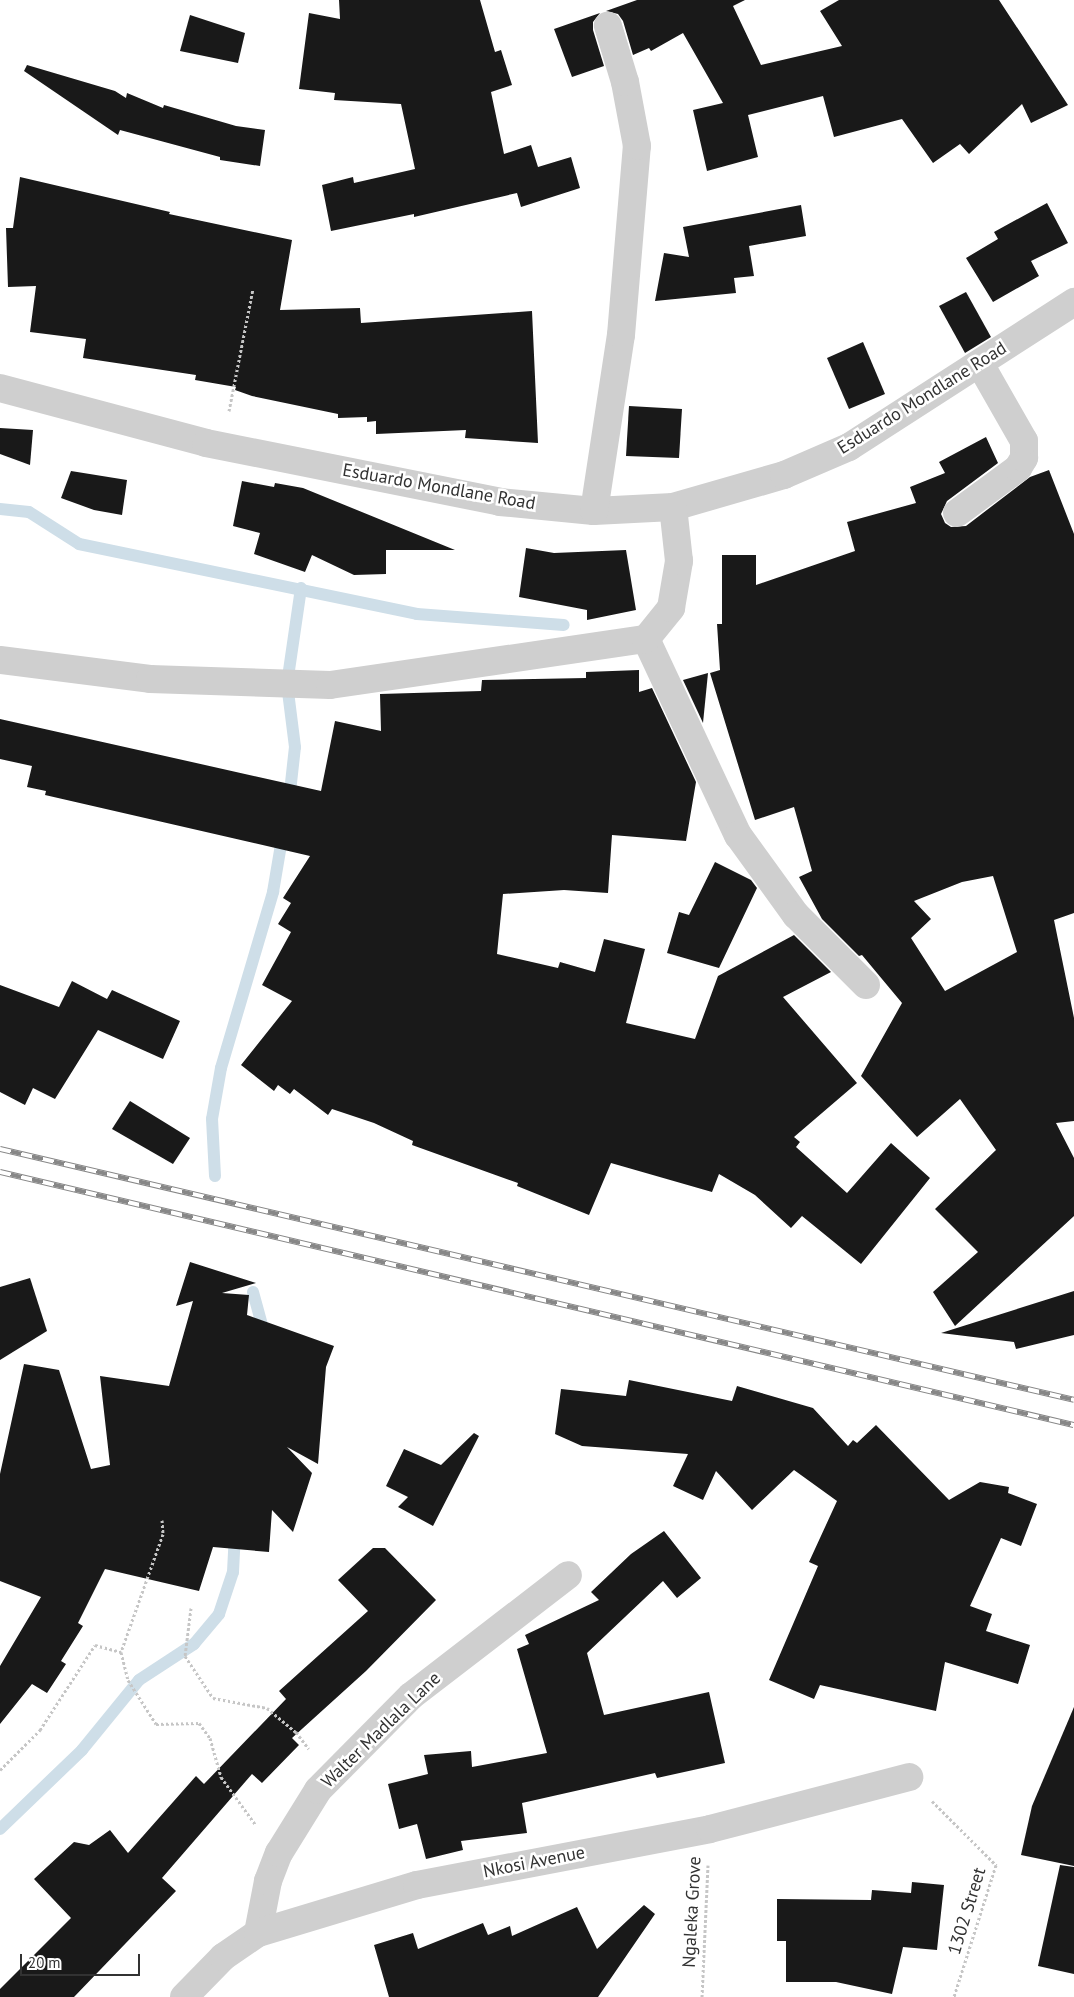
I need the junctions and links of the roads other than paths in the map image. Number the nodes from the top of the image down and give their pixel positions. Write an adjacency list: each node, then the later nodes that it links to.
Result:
1 (608, 26): 6 (street)
2 (1074, 302): 3 (street, Esduardo Mondlane Road)
3 (980, 364): 5 (street, Esduardo Mondlane Road); 7 (street)
4 (0, 388): 6 (street, Esduardo Mondlane Road)
5 (673, 507): 6 (street, Esduardo Mondlane Road); 8 (street)
6 (594, 511)
7 (957, 513)
8 (646, 639): 9 (street); 10 (street)
9 (0, 660)
10 (866, 985)
11 (568, 1575): 13 (street, Walter Madlala Lane)
12 (909, 1777): 13 (street, Nkosi Avenue)
13 (258, 1933): 14 (street, Nkosi Avenue)
14 (184, 1997)

